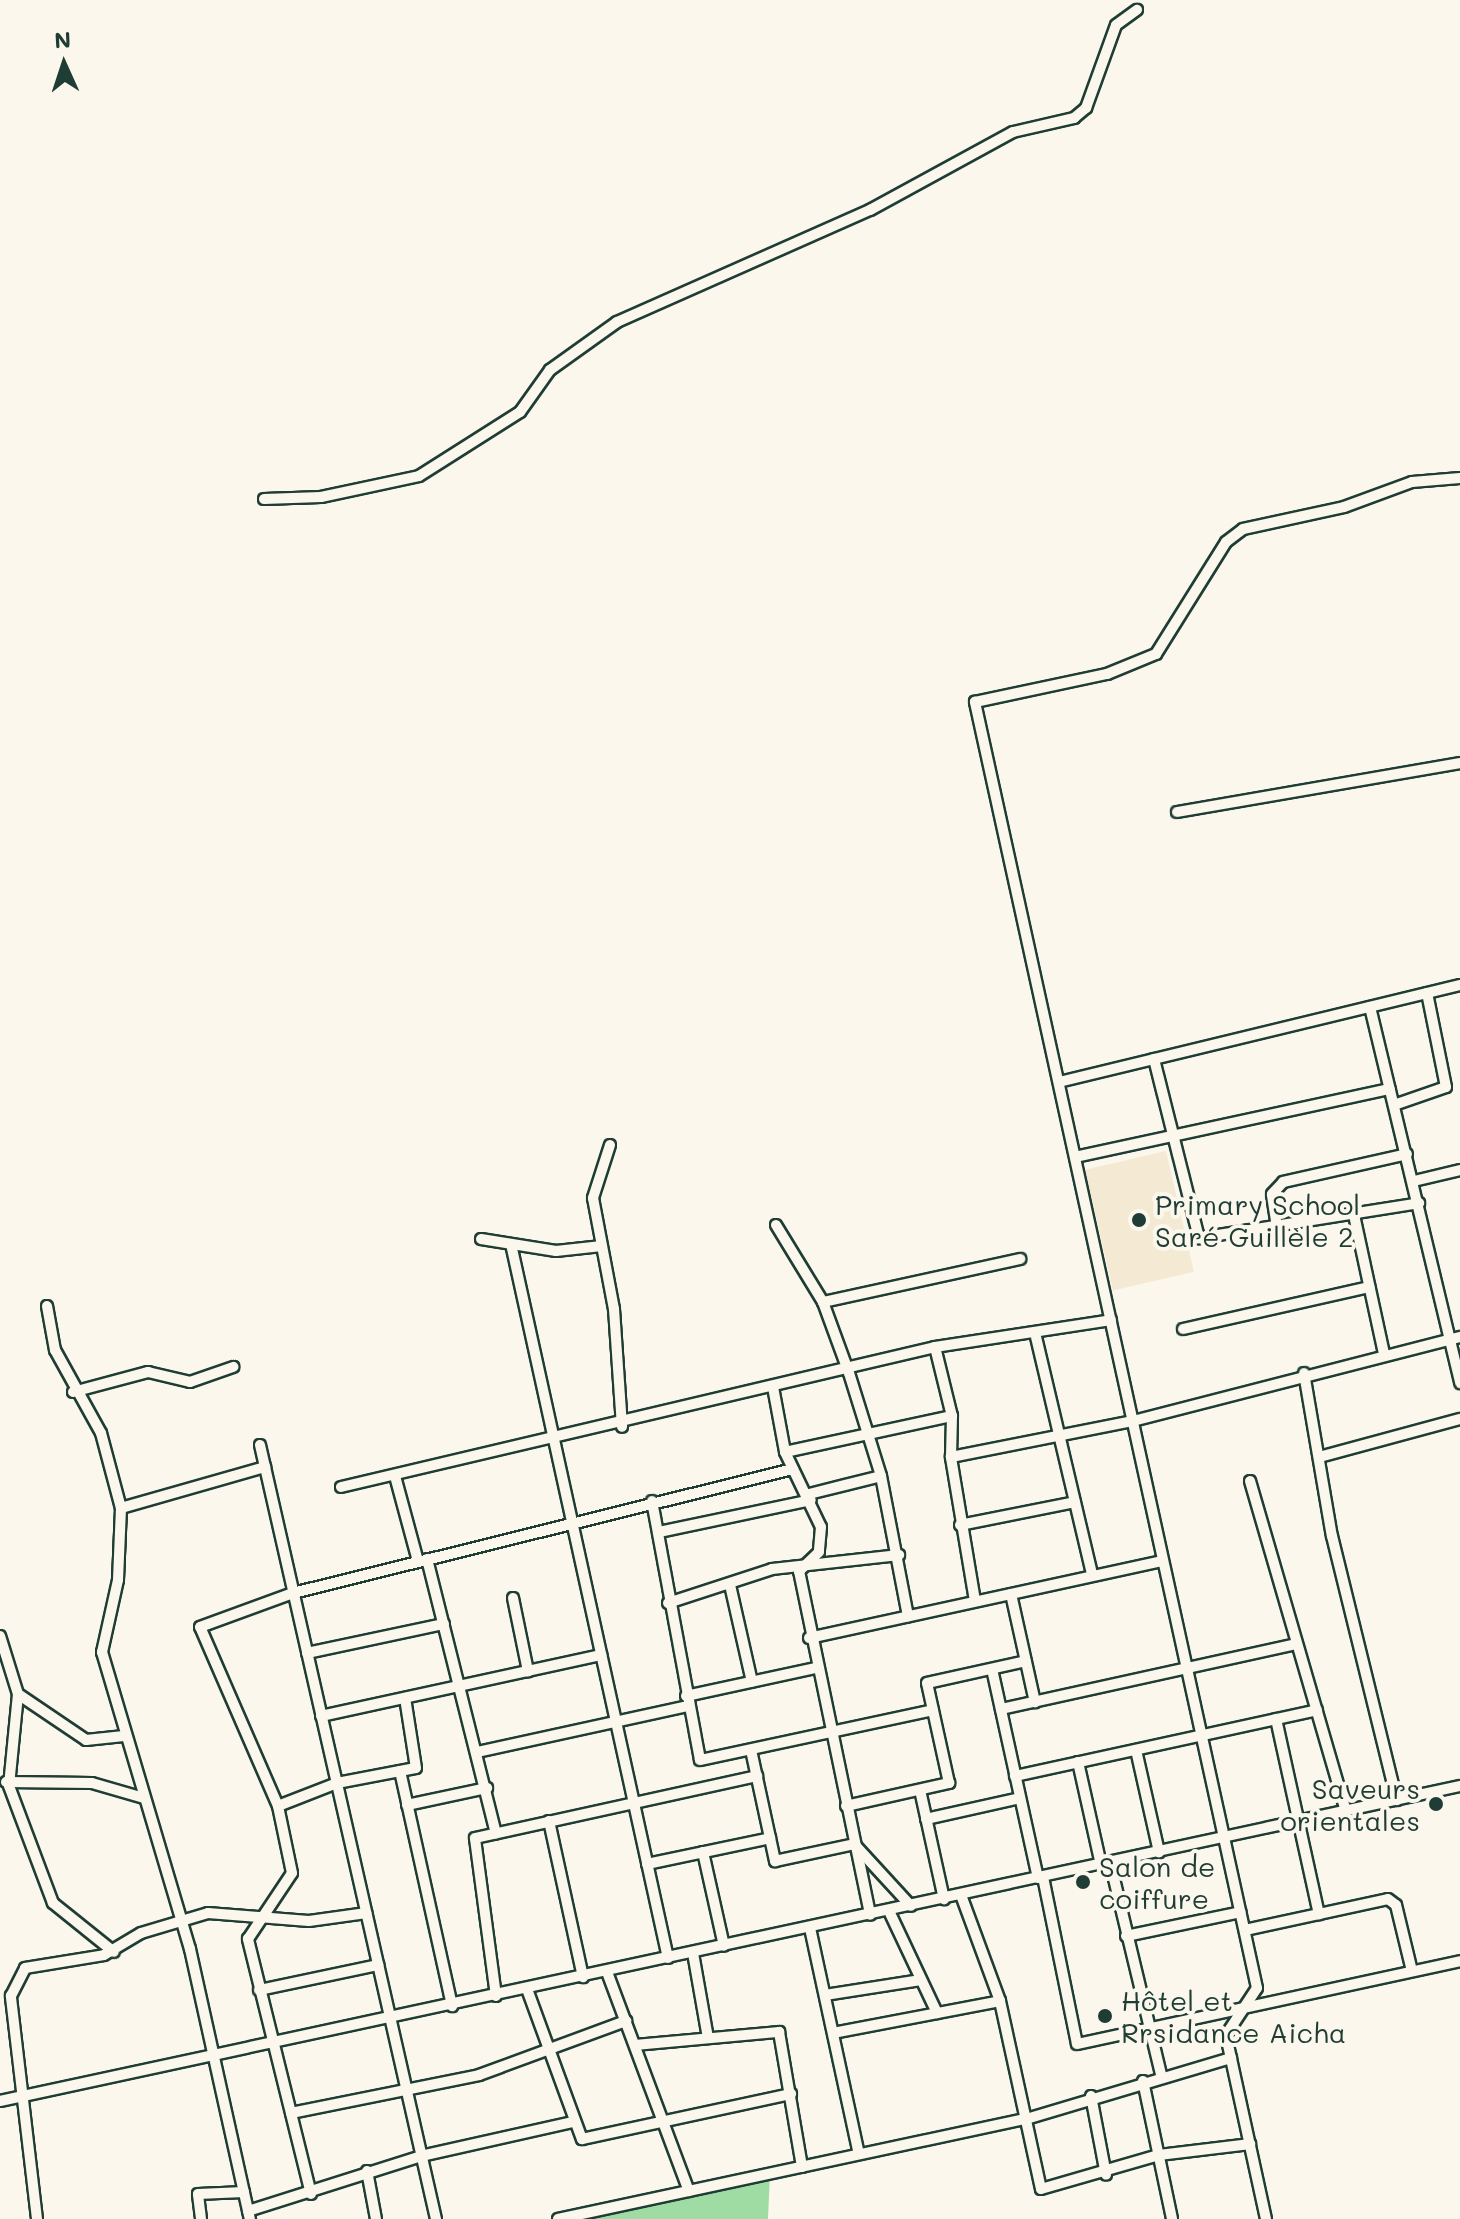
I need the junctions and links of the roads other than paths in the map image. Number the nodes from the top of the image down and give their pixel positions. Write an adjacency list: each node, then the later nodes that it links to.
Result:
1 (1137, 10): 3 (street)
2 (1460, 478): 10 (street)
3 (264, 499)
4 (1460, 763): 5 (street)
5 (1177, 812)
6 (1460, 985): 7 (street)
7 (1427, 993): 8 (street); 12 (street)
8 (1370, 1007): 9 (street); 11 (street)
9 (1154, 1059): 10 (street); 13 (street)
10 (1059, 1082): 16 (street)
11 (1390, 1089): 12 (street); 13 (street)
12 (1394, 1105): 15 (street)
13 (1172, 1133): 16 (street); 22 (street)
14 (610, 1145): 25 (street)
15 (1407, 1154): 18 (street); 22 (street)
16 (1075, 1157): 30 (street)
17 (1460, 1170): 18 (street)
18 (1414, 1181): 19 (street)
19 (1419, 1203): 20 (street); 33 (street)
20 (1354, 1215): 22 (street); 27 (street)
21 (776, 1225): 28 (street)
22 (1277, 1227)
23 (481, 1239): 24 (street)
24 (511, 1244): 25 (street); 48 (street)
25 (602, 1246): 45 (street)
26 (1020, 1259): 28 (street)
27 (1369, 1287): 31 (street); 35 (street)
28 (823, 1302): 37 (street)
29 (47, 1306): 41 (street)
30 (1111, 1320): 32 (street); 44 (street)
31 (1183, 1329)
32 (1036, 1337): 34 (street); 47 (street)
33 (1455, 1338): 35 (street); 39 (street)
34 (935, 1347): 37 (street); 42 (street)
35 (1384, 1354): 38 (street)
36 (233, 1367): 41 (street)
37 (849, 1373): 40 (street); 46 (street)
38 (1304, 1373): 44 (street); 52 (street)
39 (1460, 1383)
40 (773, 1387): 45 (street); 50 (street)
41 (73, 1392): 62 (street)
42 (952, 1416): 46 (street); 51 (street)
43 (1460, 1419): 52 (street)
44 (1133, 1421): 47 (street); 68 (street)
45 (622, 1427): 48 (street)
46 (870, 1438): 50 (street); 56 (street)
47 (1060, 1438): 51 (street); 61 (street)
48 (554, 1441): 55 (street); 63 (street)
49 (260, 1445): 53 (street)
50 (785, 1452): 54 (street)
51 (951, 1457): 64 (street)
52 (1319, 1457): 119 (street)
53 (265, 1467): 62 (street); 72 (street)
54 (793, 1469): 59 (street); 60 (street)
55 (395, 1476): 58 (street); 67 (street)
56 (881, 1476): 59 (street); 66 (street)
57 (1250, 1481): 81 (street)
58 (341, 1487)
59 (810, 1497): 65 (street); 69 (street)
60 (652, 1501): 63 (street); 65 (street)
61 (1075, 1502): 64 (street); 70 (street)
62 (121, 1508): 103 (street)
63 (572, 1523): 67 (street); 83 (street)
64 (960, 1525): 75 (street)
65 (659, 1532): 76 (street)
66 (899, 1555): 69 (street); 77 (street)
67 (423, 1560): 72 (street); 78 (street)
68 (1163, 1561): 70 (street); 85 (street)
69 (799, 1571): 71 (street); 80 (street)
70 (1092, 1573): 73 (street)
71 (730, 1585): 76 (street); 89 (street)
72 (293, 1593): 82 (street); 122 (street)
73 (1011, 1594): 75 (street); 84 (street)
74 (513, 1598): 88 (street)
75 (975, 1601): 77 (street)
76 (668, 1603): 93 (street)
77 (908, 1616): 80 (street)
78 (444, 1624): 82 (street); 90 (street)
79 (0, 1636): 91 (street)
80 (809, 1638): 86 (street)
81 (1292, 1645): 85 (street); 97 (street)
82 (307, 1653): 98 (street)
83 (601, 1655): 88 (street); 100 (street)
84 (1026, 1661): 87 (street); 94 (street)
85 (1187, 1667): 94 (street); 102 (street)
86 (816, 1668): 89 (street); 101 (street)
87 (992, 1669): 95 (street); 96 (street)
88 (528, 1671): 90 (street)
89 (752, 1682): 93 (street)
90 (460, 1685): 92 (street); 106 (street)
91 (18, 1694): 103 (street); 113 (street)
92 (405, 1698): 98 (street); 109 (street)
93 (687, 1701): 100 (street); 104 (street)
94 (1035, 1702): 95 (street)
95 (1001, 1709): 111 (street)
96 (933, 1710): 101 (street); 116 (street)
97 (1317, 1710): 99 (street); 124 (street)
98 (321, 1716): 112 (street)
99 (1276, 1719): 102 (street); 127 (street)
100 (616, 1722): 106 (street); 120 (street)
101 (830, 1732): 104 (street); 123 (street)
102 (1202, 1735): 105 (street); 130 (street)
103 (124, 1736): 117 (street)
104 (751, 1750): 110 (street)
105 (1136, 1750): 107 (street); 133 (street)
106 (477, 1752): 115 (street)
107 (1078, 1762): 111 (street); 135 (street)
108 (0, 1771): 113 (street)
109 (400, 1771): 112 (street); 121 (street)
110 (757, 1776): 120 (street); 129 (street)
111 (1015, 1776): 118 (street)
112 (337, 1783): 122 (street); 142 (street)
113 (9, 1786): 117 (street); 151 (street)
114 (1460, 1786): 119 (street)
115 (487, 1788): 121 (street); 128 (street)
116 (920, 1790): 123 (street); 125 (street)
117 (144, 1798): 146 (street)
118 (1020, 1798): 125 (street); 136 (street)
119 (1397, 1800): 124 (street)
120 (634, 1803): 126 (street); 134 (street)
121 (407, 1805): 165 (street)
122 (278, 1806): 145 (street)
123 (846, 1806): 131 (street)
124 (1346, 1811): 127 (street)
125 (926, 1819): 138 (street)
126 (549, 1821): 128 (street); 158 (street)
127 (1298, 1821): 130 (street); 143 (street)
128 (496, 1833): 163 (street)
129 (770, 1838): 131 (street); 132 (street)
130 (1224, 1838): 133 (street); 141 (street)
131 (854, 1844): 139 (street); 144 (street)
132 (703, 1852): 134 (street); 150 (street)
133 (1159, 1852): 135 (street)
134 (647, 1864): 153 (street)
135 (1105, 1864): 136 (street); 149 (street)
136 (1040, 1878): 137 (street); 172 (street)
137 (961, 1895): 138 (street); 164 (street)
138 (944, 1899): 139 (street)
139 (911, 1906): 140 (street)
140 (889, 1911): 144 (street); 159 (street)
141 (1241, 1912): 148 (street); 149 (street)
142 (366, 1913): 145 (street); 155 (street)
143 (1319, 1914): 148 (street); 156 (street)
144 (870, 1915): 147 (street)
145 (263, 1916): 146 (street); 161 (street)
146 (181, 1918): 151 (street); 178 (street)
147 (810, 1928): 150 (street); 162 (street)
148 (1245, 1930): 166 (street)
149 (1126, 1936): 172 (street)
150 (724, 1946): 152 (street)
151 (114, 1952): 168 (street)
152 (693, 1953): 153 (street); 174 (street)
153 (668, 1958): 157 (street)
154 (1460, 1961): 156 (street)
155 (378, 1965): 161 (street); 170 (street)
156 (1412, 1971): 166 (street)
157 (607, 1972): 158 (street); 171 (street)
158 (583, 1977): 160 (street)
159 (921, 1980): 162 (street); 169 (street)
160 (527, 1989): 163 (street); 177 (street)
161 (259, 1990): 175 (street)
162 (825, 1995): 173 (street)
163 (496, 1996): 165 (street)
164 (1000, 2001): 169 (street); 188 (street)
165 (452, 2006): 170 (street)
166 (1246, 2007): 172 (street); 179 (street)
167 (0, 2008): 168 (street)
168 (13, 2008): 184 (street)
169 (937, 2013): 173 (street)
170 (390, 2019): 175 (street); 182 (street)
171 (626, 2021): 176 (street); 177 (street)
172 (1148, 2023): 180 (street)
173 (833, 2033): 192 (street)
174 (708, 2038): 176 (street); 183 (street)
175 (272, 2045): 178 (street); 187 (street)
176 (635, 2045): 189 (street)
177 (549, 2052): 182 (street); 190 (street)
178 (214, 2057): 184 (street); 199 (street)
179 (1231, 2058): 180 (street); 191 (street)
180 (1161, 2075): 181 (street)
181 (1143, 2081): 185 (street); 193 (street)
182 (406, 2090): 187 (street); 194 (street)
183 (791, 2094): 189 (street); 195 (street)
184 (27, 2095): 186 (street); 202 (street)
185 (1091, 2096): 188 (street); 197 (street)
186 (0, 2101)
187 (291, 2113): 200 (street)
188 (1026, 2119): 192 (street); 197 (street)
189 (664, 2121): 190 (street); 198 (street)
190 (573, 2122): 194 (street)
191 (1250, 2144): 193 (street); 208 (street)
192 (859, 2154): 195 (street)
193 (1159, 2155): 197 (street); 207 (street)
194 (421, 2156): 196 (street); 205 (street)
195 (802, 2167): 198 (street)
196 (367, 2171): 200 (street); 204 (street)
197 (1106, 2175)
198 (689, 2191): 206 (street)
199 (244, 2192): 201 (street); 203 (street)
200 (311, 2194): 201 (street)
201 (249, 2215)
202 (37, 2219)
203 (201, 2219)
204 (376, 2219)
205 (436, 2219)
206 (558, 2219)
207 (1172, 2219)
208 (1266, 2219)

